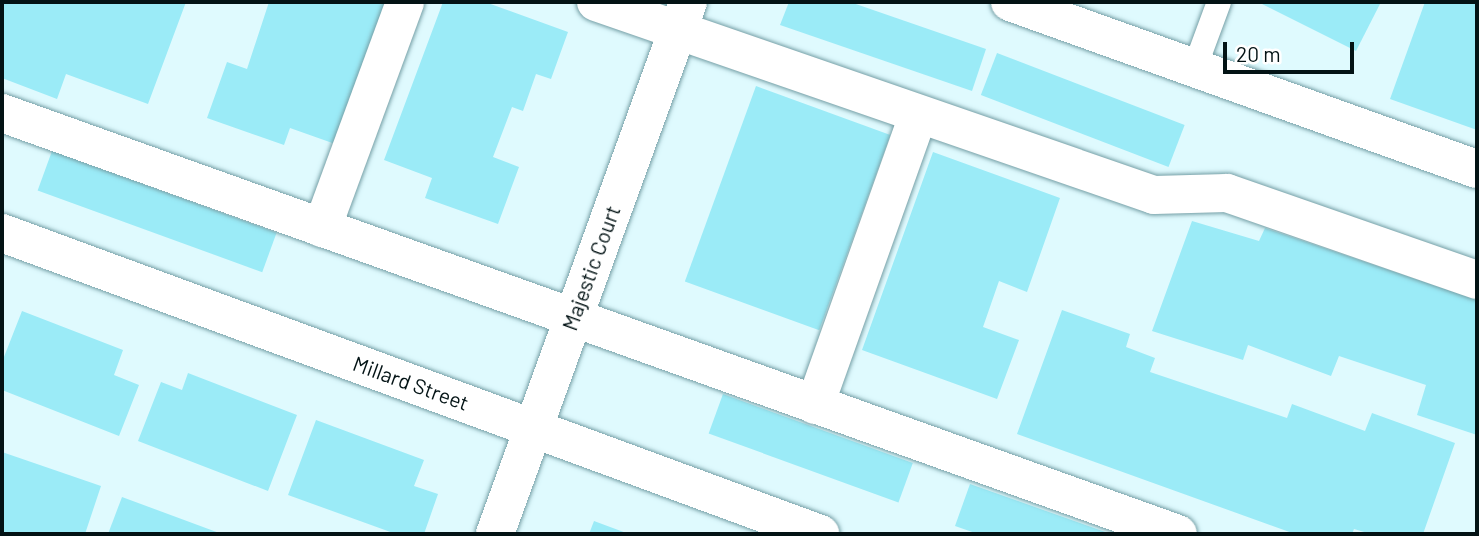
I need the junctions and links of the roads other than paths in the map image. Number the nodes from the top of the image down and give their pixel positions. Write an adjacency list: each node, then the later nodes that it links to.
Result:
1 (405, 2): 10 (street)
2 (596, 2): 5 (street)
3 (1010, 2): 6 (street)
4 (1219, 2): 6 (lane)
5 (682, 18): 8 (street); 13 (street, Majestic Court)
6 (1195, 67): 9 (street)
7 (2, 113): 10 (street)
8 (918, 115): 12 (street); 14 (street)
9 (1477, 169)
10 (321, 228): 13 (street)
11 (2, 233): 15 (street, Millard Street)
12 (1477, 280)
13 (572, 318): 14 (street); 15 (street, Majestic Court)
14 (815, 405): 18 (street)
15 (534, 428): 16 (street, Majestic Court); 17 (street, Millard Street)
16 (495, 534)
17 (820, 534)
18 (1178, 534)

